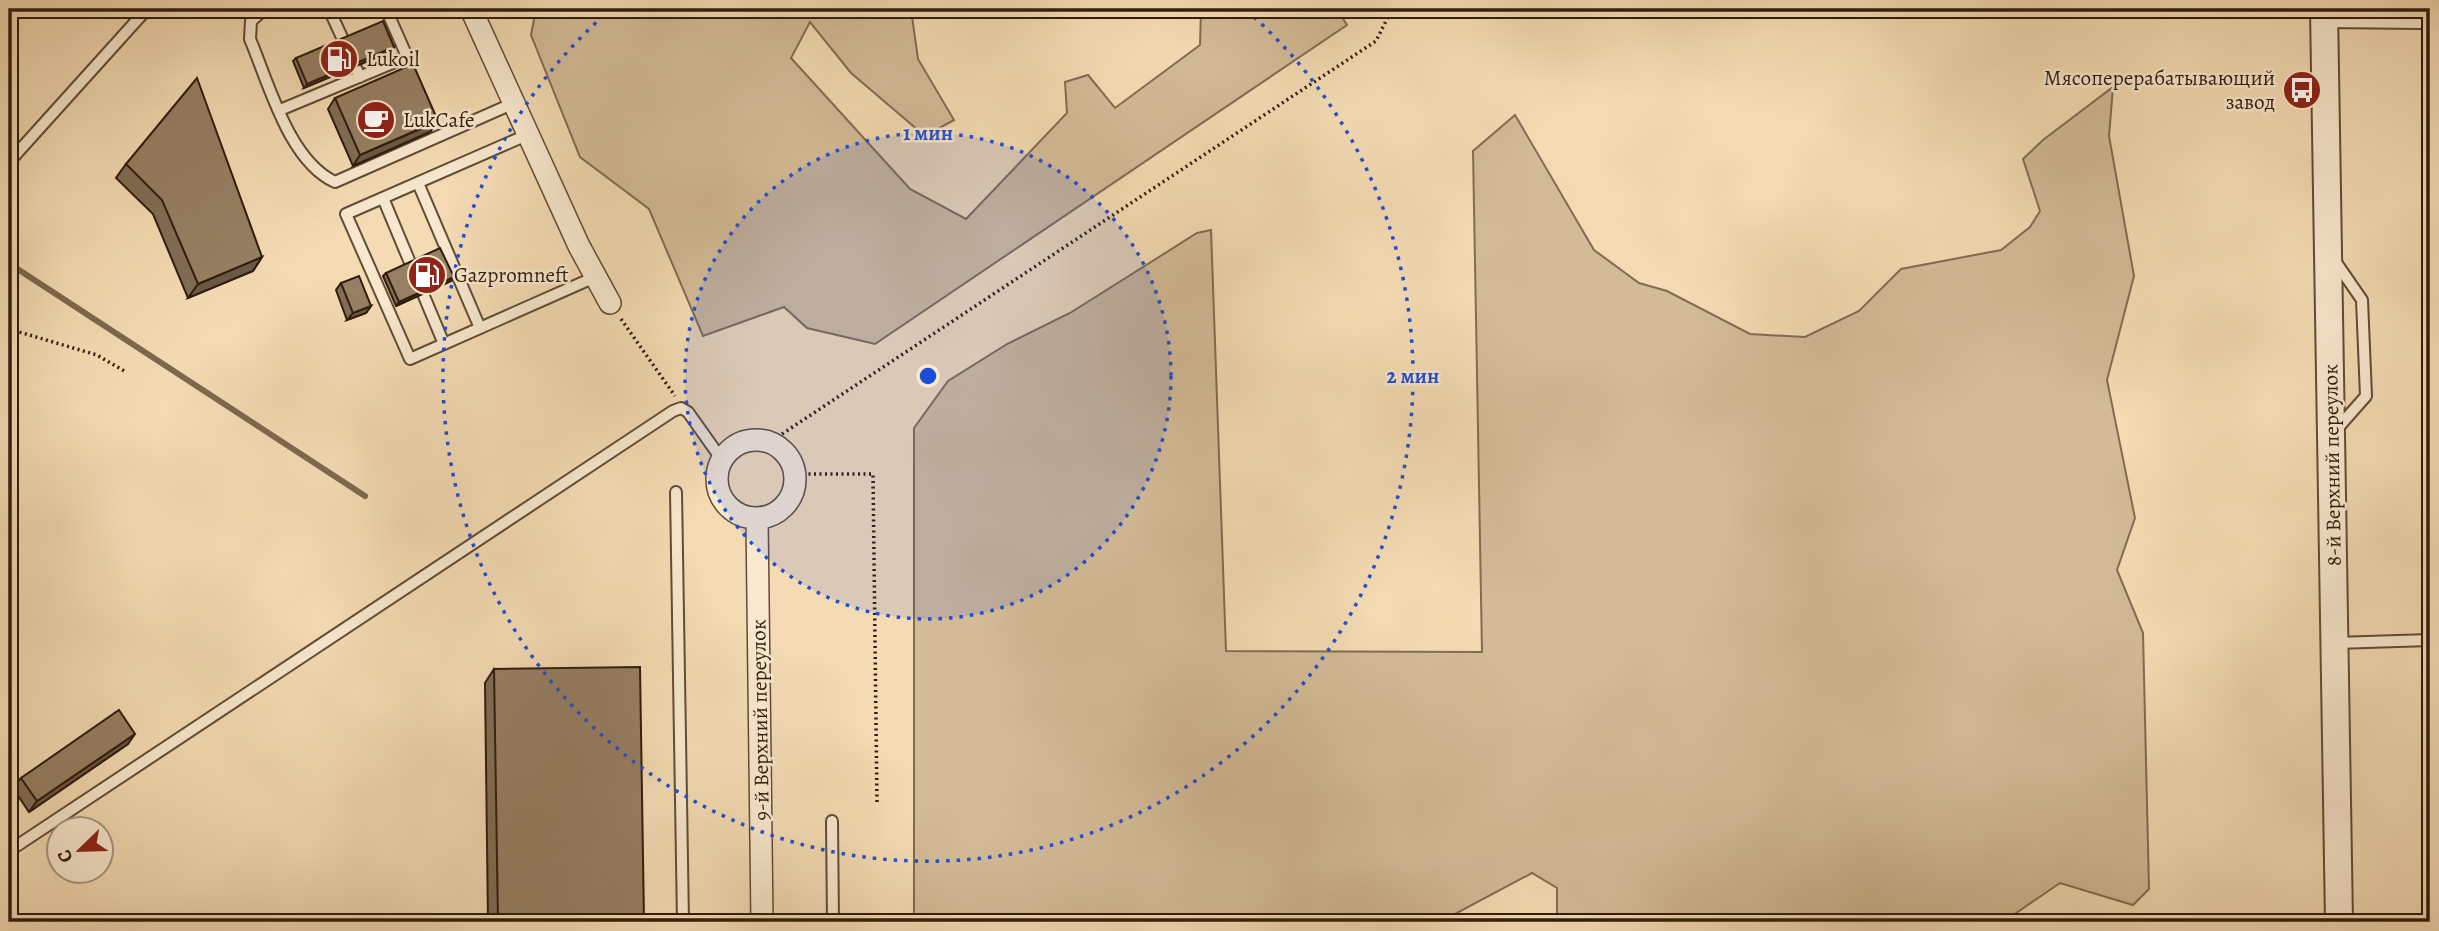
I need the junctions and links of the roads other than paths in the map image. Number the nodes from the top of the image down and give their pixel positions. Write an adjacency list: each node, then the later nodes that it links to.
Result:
1 (147, 9): 16 (lane)
2 (265, 9): 12 (lane)
3 (329, 9): 10 (lane)
4 (387, 9): 8 (lane)
5 (471, 9): 11 (street)
6 (2324, 15): 7 (lane); 19 (street, 8-й Верхний переулок)
7 (2423, 23)
8 (407, 57): 9 (lane); 10 (lane)
9 (412, 68)
10 (360, 77): 12 (lane)
11 (514, 103): 14 (street); 15 (lane)
12 (280, 110): 15 (lane)
13 (436, 124): 15 (lane)
14 (529, 134): 17 (lane); 20 (street)
15 (441, 135)
16 (9, 162)
17 (418, 183): 18 (lane); 22 (lane)
18 (383, 198): 23 (lane); 23 (lane)
19 (2328, 251): 24 (street, 8-й Верхний переулок); 24 (lane)
20 (595, 277): 21 (street); 22 (lane)
21 (610, 303)
22 (480, 328): 23 (lane)
23 (443, 344)
24 (2331, 435): 29 (street, 8-й Верхний переулок)
25 (722, 460): 27 (street); 27 (street); 31 (lane)
26 (676, 492): 32 (lane)
27 (757, 519): 33 (street, 9-й Верхний переулок)
28 (2430, 640): 29 (lane)
29 (2335, 643): 35 (street, 8-й Верхний переулок)
30 (832, 821): 34 (lane)
31 (9, 851)
32 (683, 922)
33 (762, 922)
34 (833, 922)
35 (2339, 922)

